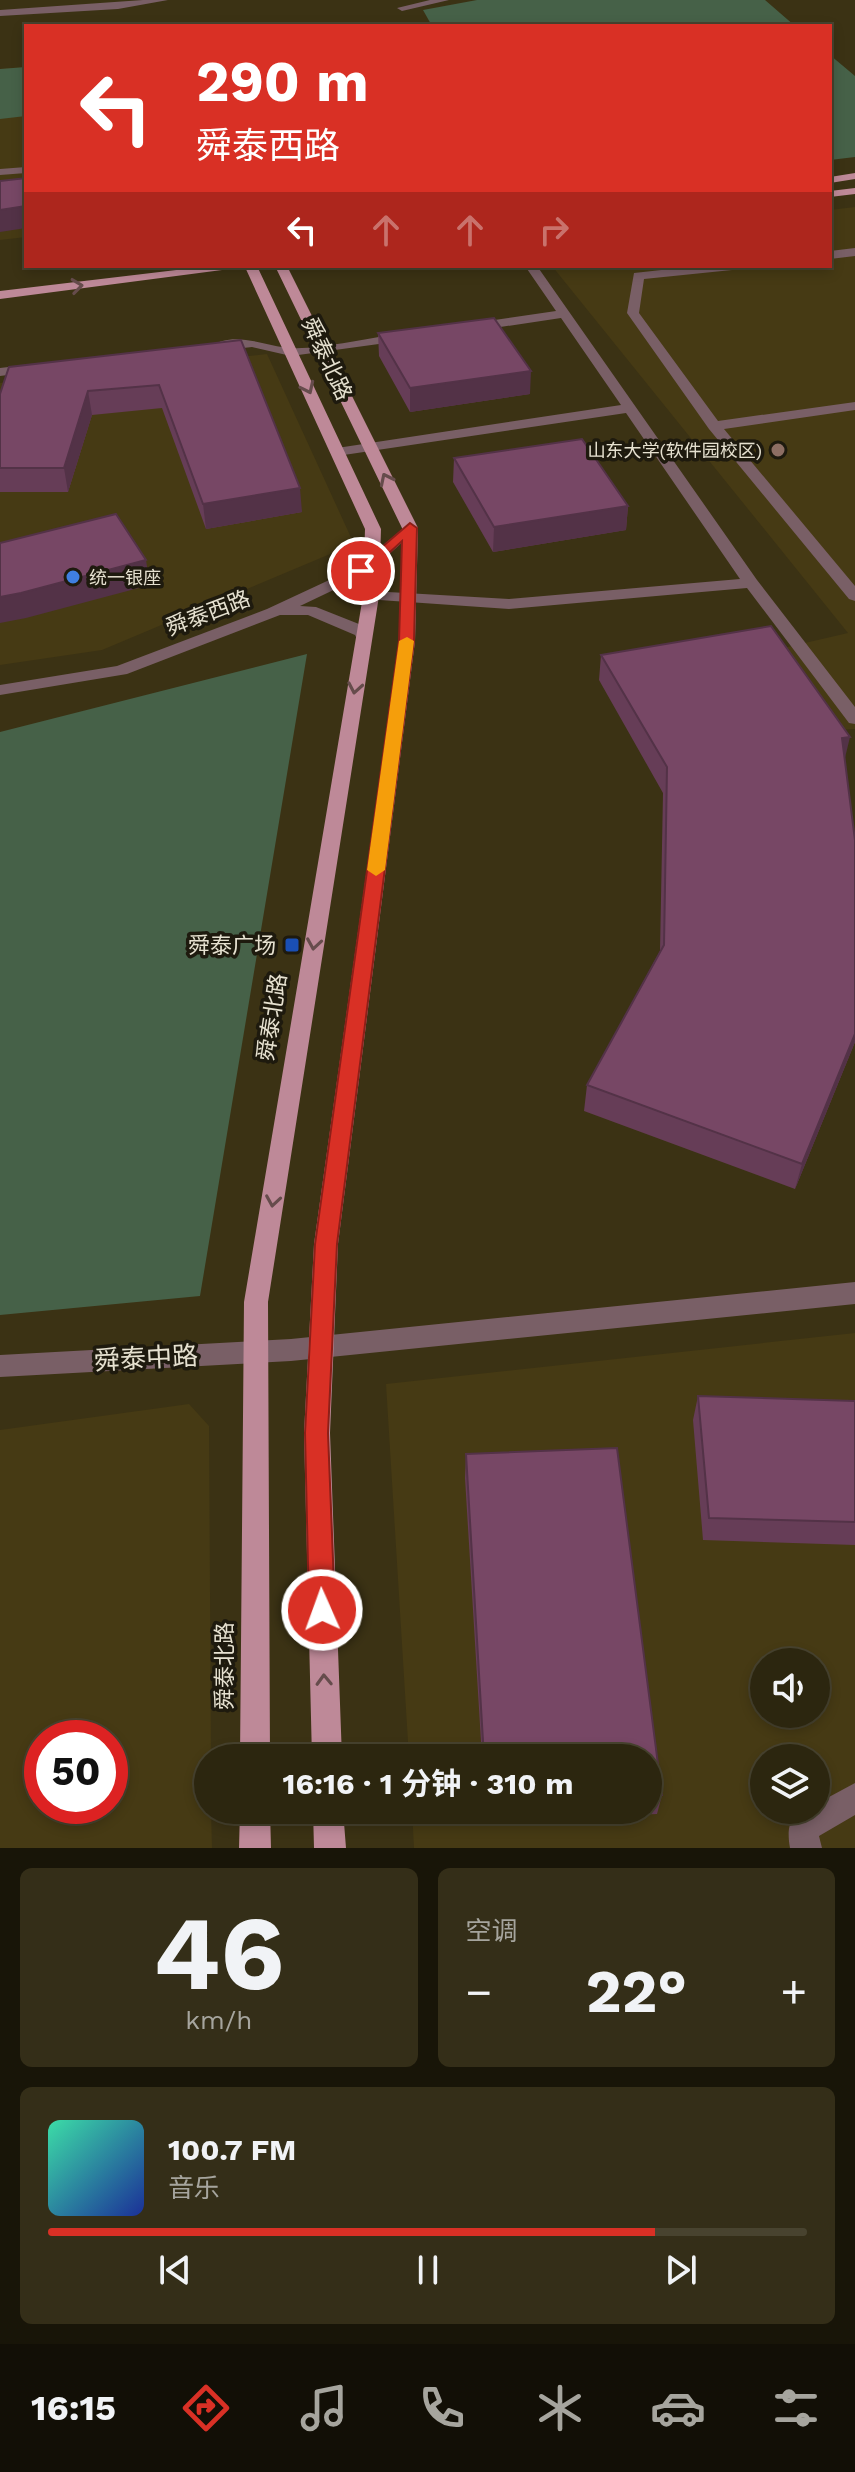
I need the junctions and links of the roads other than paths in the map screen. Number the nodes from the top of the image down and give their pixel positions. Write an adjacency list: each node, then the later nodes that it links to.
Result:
1 (164, 0): 4 (street)
2 (445, 0): 3 (street)
3 (402, 8)
4 (0, 13)
5 (24, 170): 6 (street)
6 (0, 172)
7 (855, 176): 8 (main road)
8 (832, 180)
9 (855, 191): 10 (main road)
10 (832, 194)
11 (855, 252): 12 (street)
12 (832, 255)
13 (113, 268): 19 (main road)
14 (223, 268): 20 (main road, one-way to 14)
15 (252, 268): 26 (main road, 舜泰北路)
16 (282, 268): 24 (main road)
17 (532, 268): 21 (street)
18 (713, 268): 31 (street)
19 (0, 282)
20 (0, 295)
21 (565, 314): 22 (street); 30 (street)
22 (458, 329)
23 (413, 335): 24 (street)
24 (321, 348): 26 (street); 32 (main road)
25 (205, 349): 26 (street)
26 (291, 352): 33 (main road, 舜泰北路, one-way to 33)
27 (47, 367): 28 (street)
28 (0, 372)
29 (855, 406): 31 (street)
30 (631, 408): 32 (street); 36 (street)
31 (714, 426): 38 (street)
32 (370, 447): 33 (street); 34 (main road, one-way to 32)
33 (337, 452): 35 (main road, 舜泰北路)
34 (410, 528): 35 (street, 舜泰西路); 39 (main road)
35 (372, 562): 37 (main road, 舜泰北路); 40 (street, 舜泰西路)
36 (751, 583): 39 (street); 43 (street)
37 (371, 596): 39 (street); 41 (main road, 舜泰北路)
38 (855, 596)
39 (408, 598): 45 (main road)
40 (273, 612): 41 (street); 42 (street, 舜泰西路)
41 (364, 637): 46 (main road, 舜泰北路, one-way to 46)
42 (0, 690)
43 (855, 719)
44 (855, 1293): 45 (street, 舜泰中路)
45 (321, 1347): 46 (street, 舜泰中路); 49 (main road, one-way to 45)
46 (255, 1352): 47 (street, 舜泰中路); 48 (main road, 舜泰北路)
47 (0, 1366)
48 (255, 1744)
49 (327, 1744)
50 (855, 1798): 55 (street)
51 (255, 1824): 53 (main road)
52 (329, 1824): 54 (main road)
53 (255, 1848)
54 (330, 1848)
55 (806, 1848)

